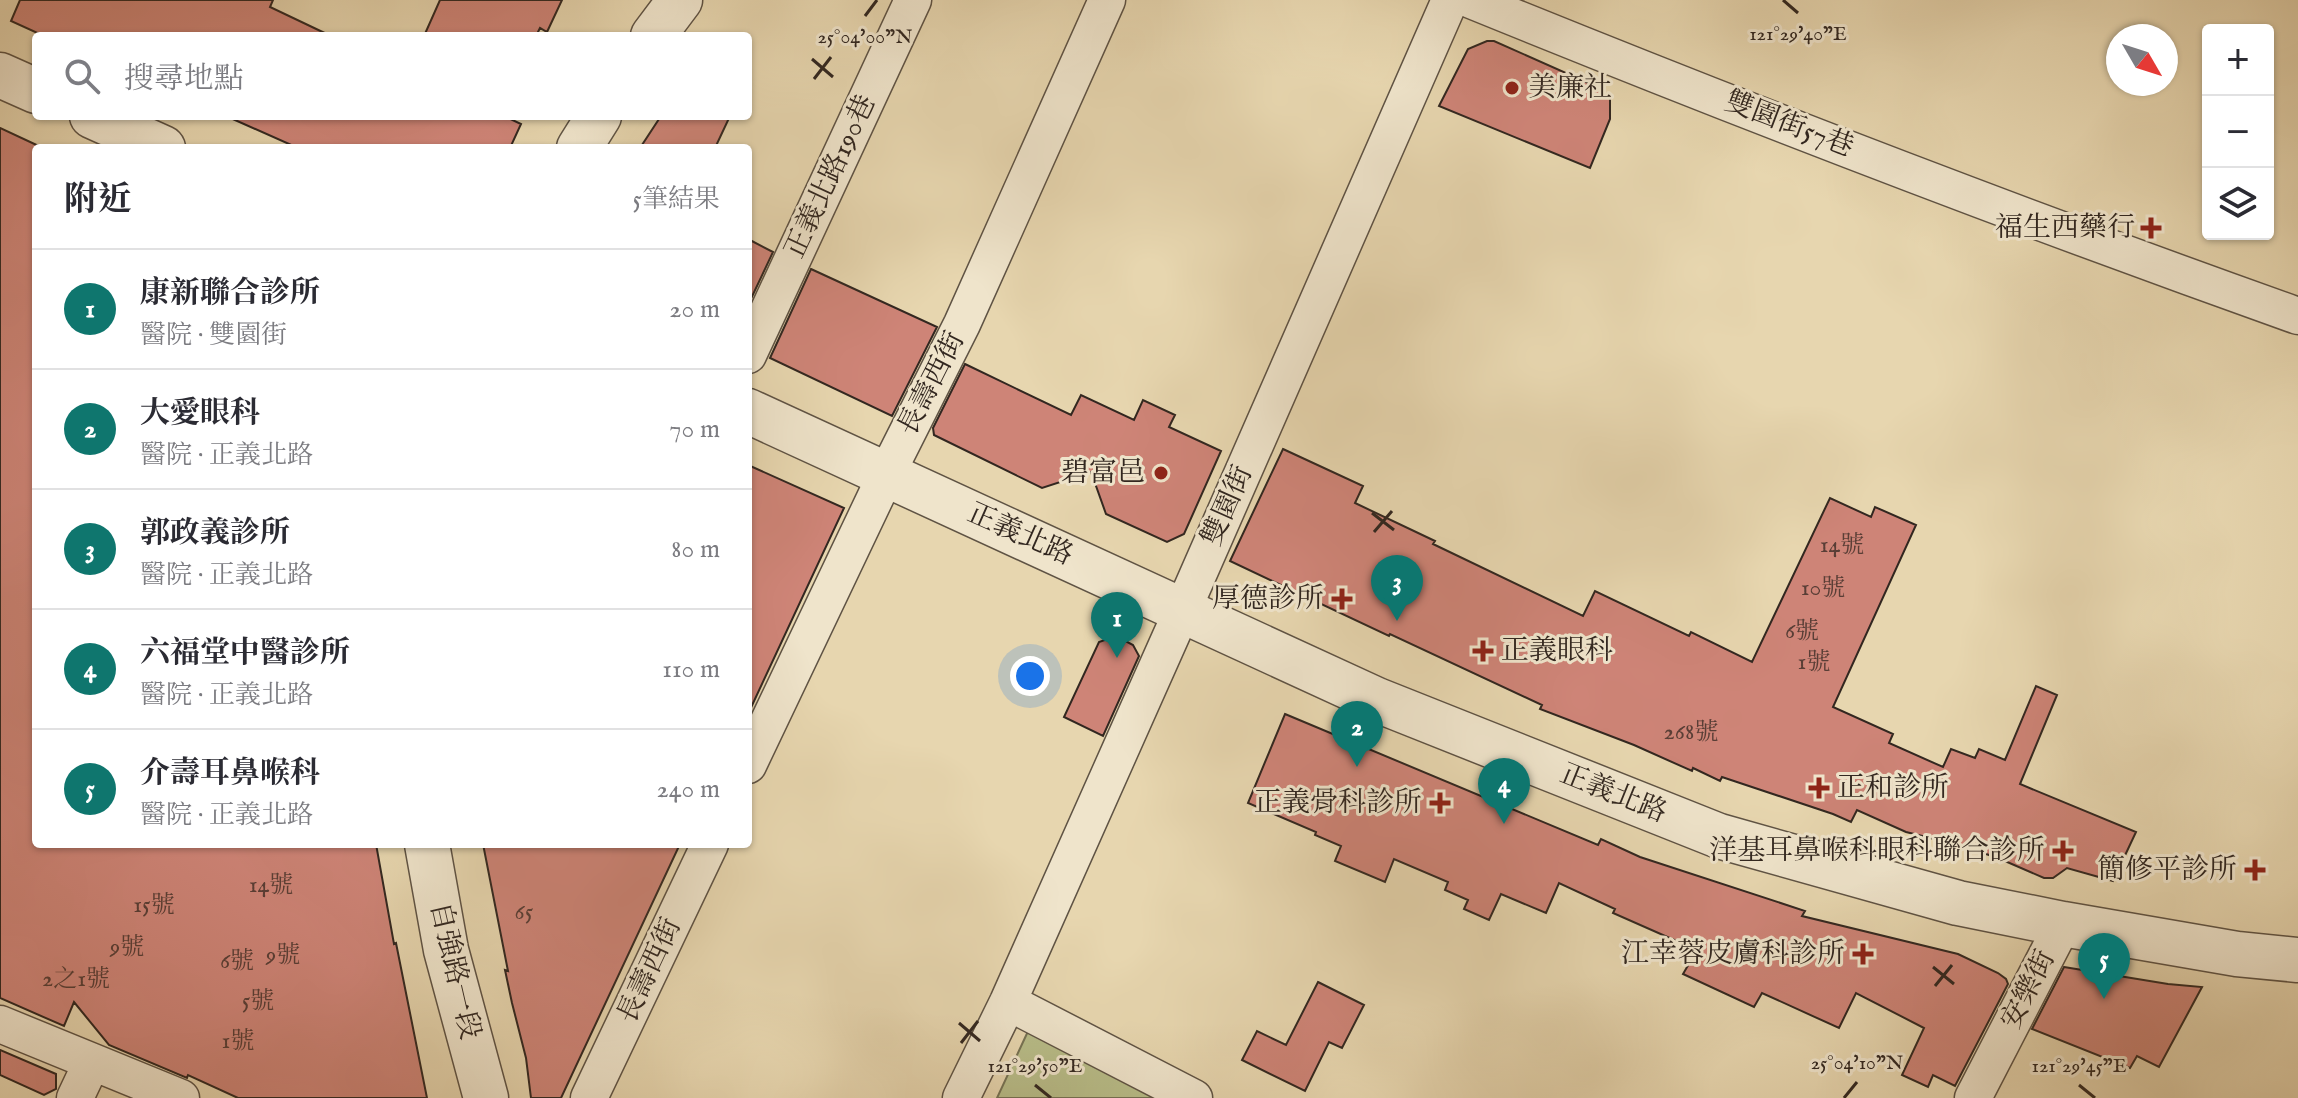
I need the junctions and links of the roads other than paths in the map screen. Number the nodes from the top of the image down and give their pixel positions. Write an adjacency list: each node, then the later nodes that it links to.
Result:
1 (680, 0): 6 (street)
2 (913, 0): 14 (street, 正義北路190巷)
3 (1107, 0): 16 (street, 長壽西街)
4 (1450, 0): 17 (street, 雙園街)
5 (1471, 0): 13 (street, 雙園街57巷)
6 (656, 32)
7 (0, 75): 8 (street)
8 (32, 89)
9 (101, 120): 11 (street)
10 (596, 120): 12 (street)
11 (154, 144)
12 (582, 144)
13 (2298, 316)
14 (752, 346)
15 (752, 413): 16 (street, 正義北路)
16 (887, 473): 17 (street, 正義北路); 18 (street, 長壽西街)
17 (1183, 609): 21 (street, 正義北路); 23 (street, 雙園街)
18 (752, 757)
19 (428, 848): 28 (street, 自強路一段)
20 (708, 848): 29 (street, 長壽西街)
21 (2063, 924): 22 (street, 正義北路); 32 (street, 安樂街)
22 (2298, 960)
23 (1008, 1002): 30 (street, 雙園街); 31 (street)
24 (0, 1024): 25 (street)
25 (92, 1062): 26 (street); 27 (street)
26 (75, 1098)
27 (181, 1098)
28 (486, 1098)
29 (589, 1098)
30 (961, 1098)
31 (1194, 1098)
32 (1973, 1098)

